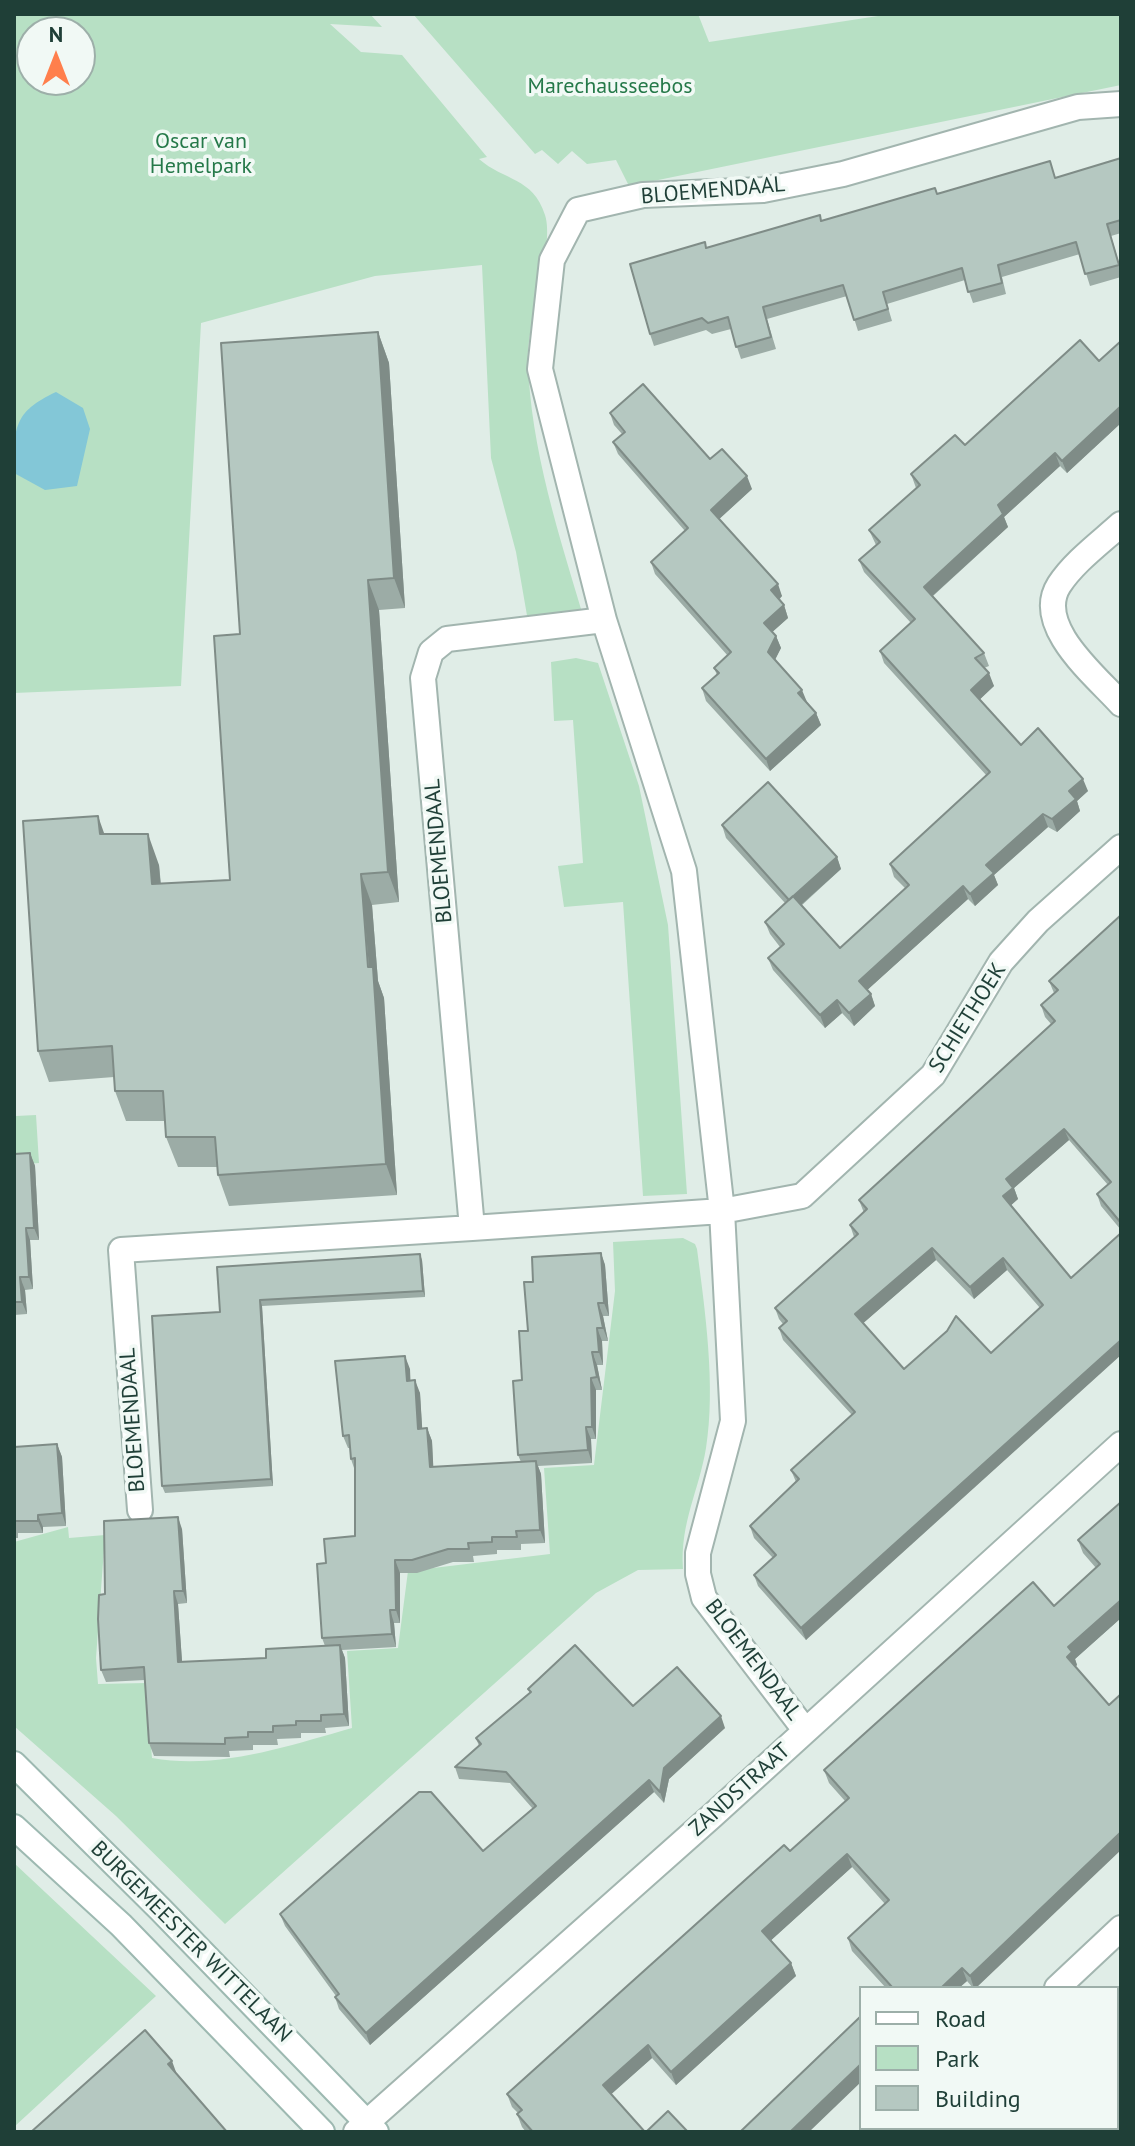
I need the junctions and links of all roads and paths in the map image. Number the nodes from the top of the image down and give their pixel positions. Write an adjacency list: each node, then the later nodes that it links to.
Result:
1 (1121, 104): 3 (street, BLOEMENDAAL)
2 (1121, 524): 4 (street)
3 (604, 620): 6 (street, BLOEMENDAAL); 7 (street, BLOEMENDAAL)
4 (1121, 704)
5 (1121, 847): 6 (street, SCHIETHOEK)
6 (722, 1211): 7 (street, BLOEMENDAAL); 10 (street, BLOEMENDAAL)
7 (472, 1228): 9 (street, BLOEMENDAAL)
8 (1121, 1444): 10 (street, ZANDSTRAAT)
9 (140, 1510)
10 (805, 1730): 15 (street, ZANDSTRAAT)
11 (14, 1764): 15 (street, BURGEMEESTER WITTELAAN)
12 (14, 1827): 16 (street, BURGEMEESTER WITTELAAN)
13 (1121, 1928): 14 (street)
14 (1059, 1986)
15 (366, 2129)
16 (322, 2132)

